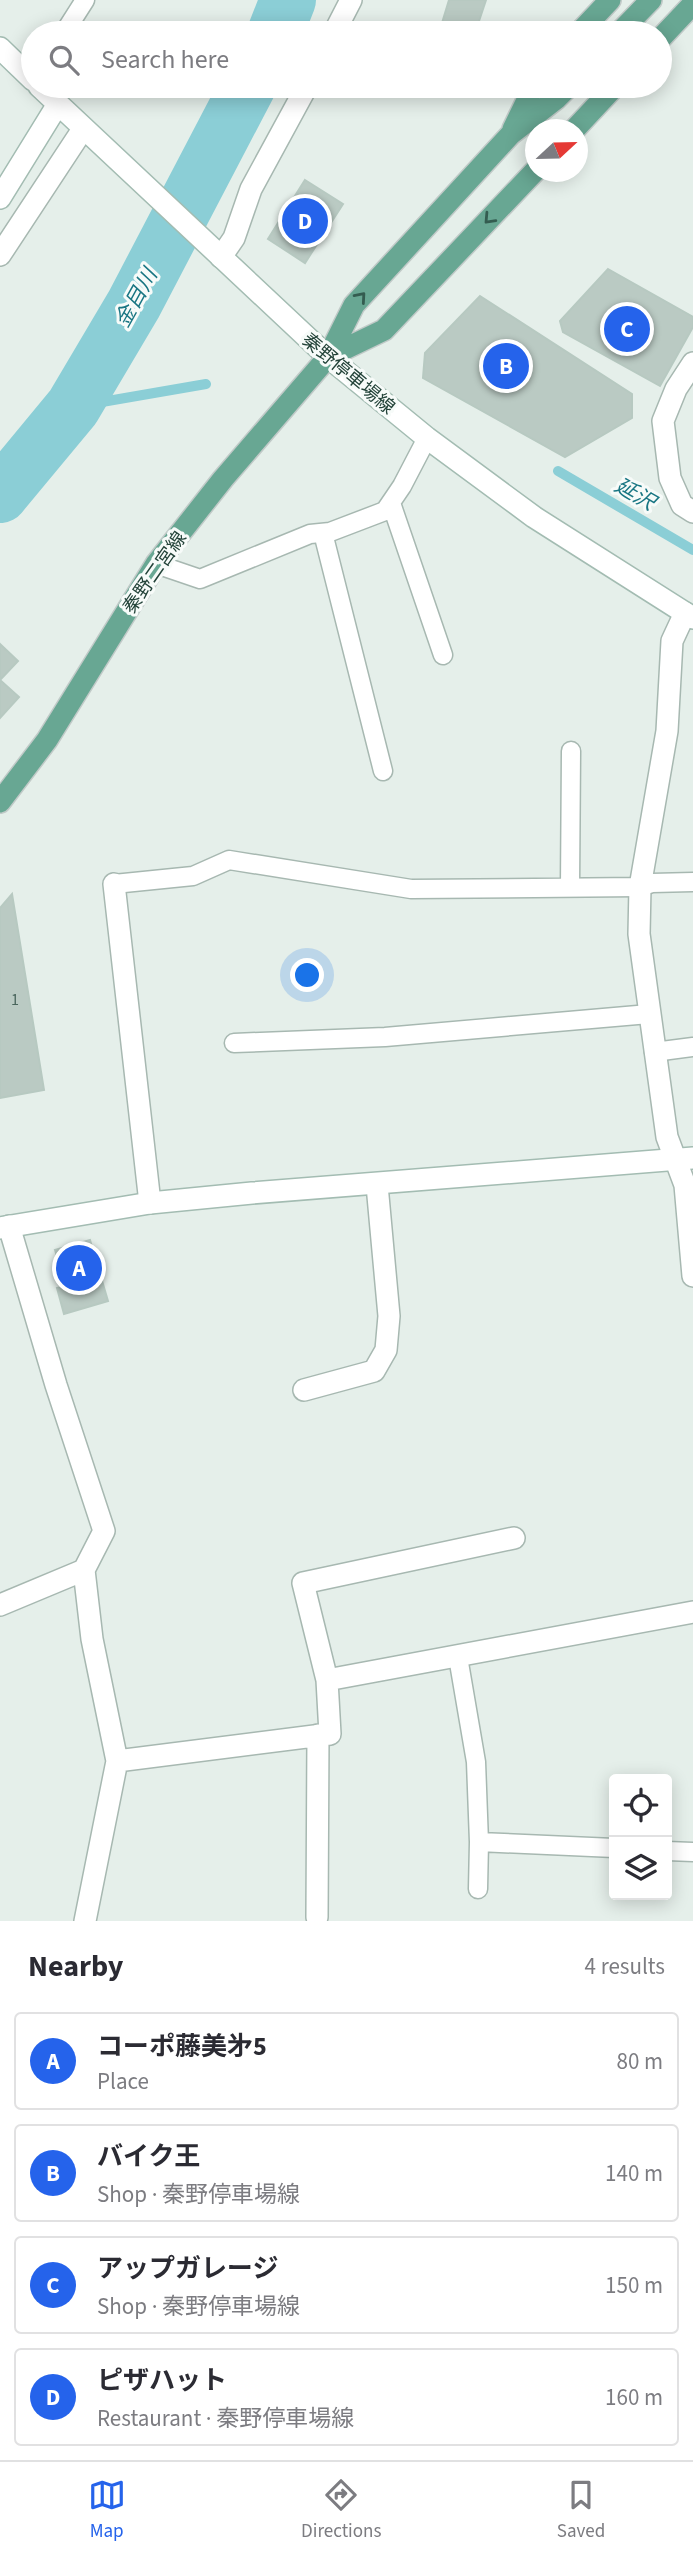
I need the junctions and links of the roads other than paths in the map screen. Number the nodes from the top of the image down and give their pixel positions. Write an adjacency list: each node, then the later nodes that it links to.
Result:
1 (85, 0): 6 (lane)
2 (351, 0): 7 (street)
3 (610, 0): 8 (main road)
4 (652, 0): 9 (main road)
5 (693, 4): 10 (main road)
6 (72, 21)
7 (340, 21)
8 (590, 21)
9 (632, 21)
10 (672, 26)
11 (0, 48): 12 (street, 秦野停車場線)
12 (21, 66)
13 (53, 98): 18 (street, 秦野停車場線)
14 (300, 98): 24 (street)
15 (528, 98): 21 (main road)
16 (557, 98): 21 (main road)
17 (604, 98): 19 (main road)
18 (58, 104): 20 (street, 秦野停車場線); 23 (street)
19 (584, 119)
20 (83, 129): 24 (street, 秦野停車場線); 25 (street)
21 (511, 134): 26 (main road, one-way to 21)
22 (525, 182): 26 (main road, one-way to 26)
23 (0, 198)
24 (215, 252): 26 (street, 秦野停車場線)
25 (0, 255)
26 (328, 357): 28 (street, 秦野停車場線); 32 (main road, 秦野二宮線)
27 (693, 363): 30 (street)
28 (427, 438): 29 (lane); 33 (street, 秦野停車場線)
29 (391, 503): 31 (lane); 34 (lane)
30 (693, 512)
31 (323, 533): 32 (lane); 36 (lane)
32 (156, 564): 37 (main road, 秦野二宮線)
33 (689, 615): 41 (street)
34 (443, 655)
35 (571, 751): 40 (lane)
36 (383, 771)
37 (0, 802)
38 (693, 882): 41 (lane)
39 (114, 884): 40 (lane); 48 (street)
40 (570, 887): 41 (lane)
41 (640, 887): 42 (street)
42 (649, 1014): 43 (lane); 45 (street)
43 (234, 1043)
44 (693, 1047): 45 (lane)
45 (654, 1052): 46 (street)
46 (684, 1159): 47 (street); 50 (street)
47 (377, 1185): 48 (street); 51 (street)
48 (150, 1203): 49 (street)
49 (4, 1227): 53 (street)
50 (693, 1276)
51 (304, 1390)
52 (514, 1538): 57 (street)
53 (84, 1570): 54 (street); 59 (street)
54 (0, 1605)
55 (693, 1612): 56 (street)
56 (458, 1657): 57 (street); 60 (lane)
57 (327, 1681): 58 (street)
58 (318, 1735): 59 (street); 65 (street)
59 (117, 1761): 66 (street)
60 (480, 1842): 61 (lane); 64 (lane)
61 (609, 1847)
62 (672, 1850): 63 (lane)
63 (693, 1852)
64 (478, 1889)
65 (317, 1917)
66 (85, 1921)

